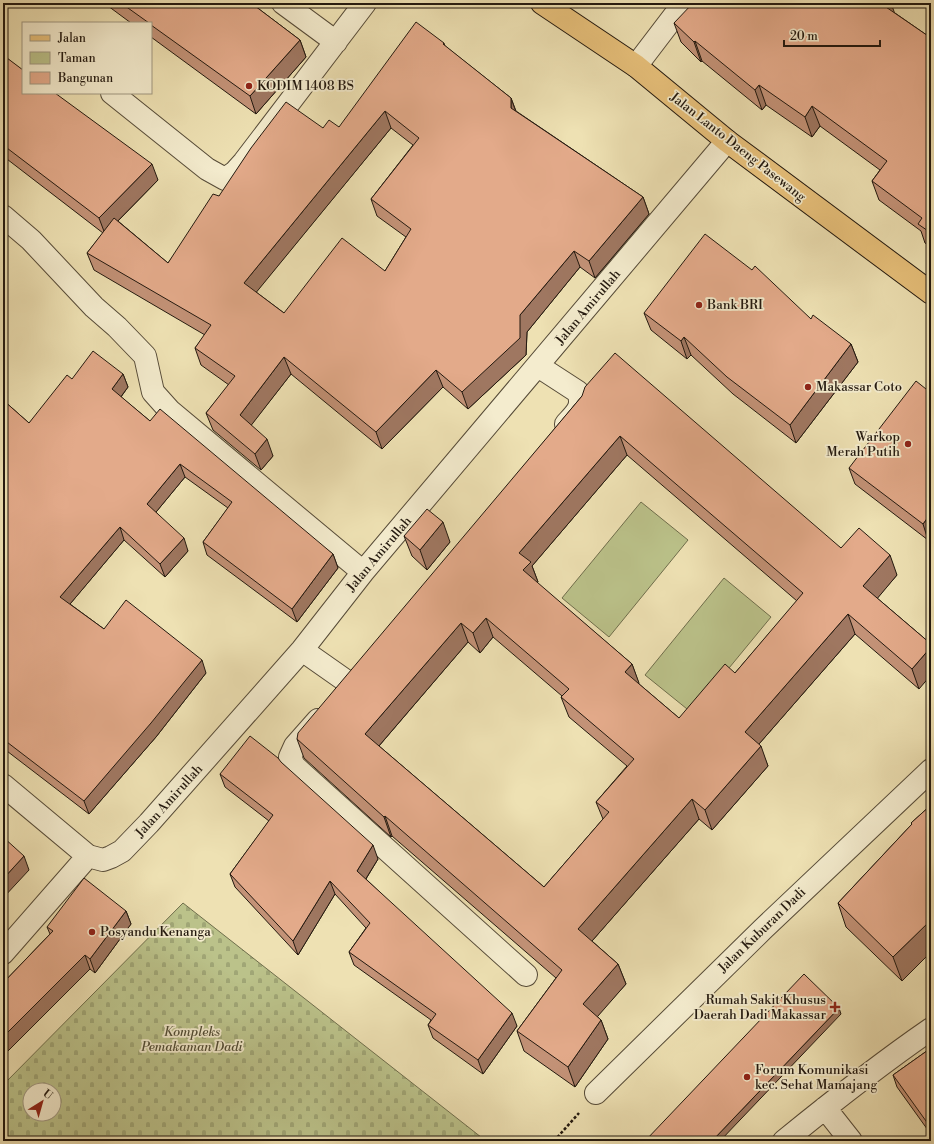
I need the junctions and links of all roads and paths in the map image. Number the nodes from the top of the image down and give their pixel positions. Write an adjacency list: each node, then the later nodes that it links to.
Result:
1 (283, 3): 5 (street)
2 (365, 3): 5 (street)
3 (542, 3): 6 (main road, Jalan Lanto Daeng Pasewang)
4 (684, 3): 6 (street)
5 (336, 42): 7 (street)
6 (636, 66): 8 (main road, Jalan Lanto Daeng Pasewang)
7 (113, 94)
8 (727, 141): 10 (main road, Jalan Lanto Daeng Pasewang); 11 (street, Jalan Amirullah)
9 (3, 216): 13 (street)
10 (931, 293)
11 (538, 366): 12 (street); 13 (street, Jalan Amirullah)
12 (554, 439)
13 (363, 572): 14 (street, Jalan Amirullah)
14 (302, 650): 17 (street, Jalan Amirullah); 19 (street)
15 (931, 770): 21 (street, Jalan Kuburan Dadi)
16 (3, 785): 17 (street)
17 (88, 856): 18 (street)
18 (3, 953)
19 (526, 975)
20 (931, 1029): 22 (street)
21 (596, 1093): 23 (path)
22 (825, 1108): 24 (street); 25 (street)
23 (554, 1141)
24 (784, 1141)
25 (851, 1141)

